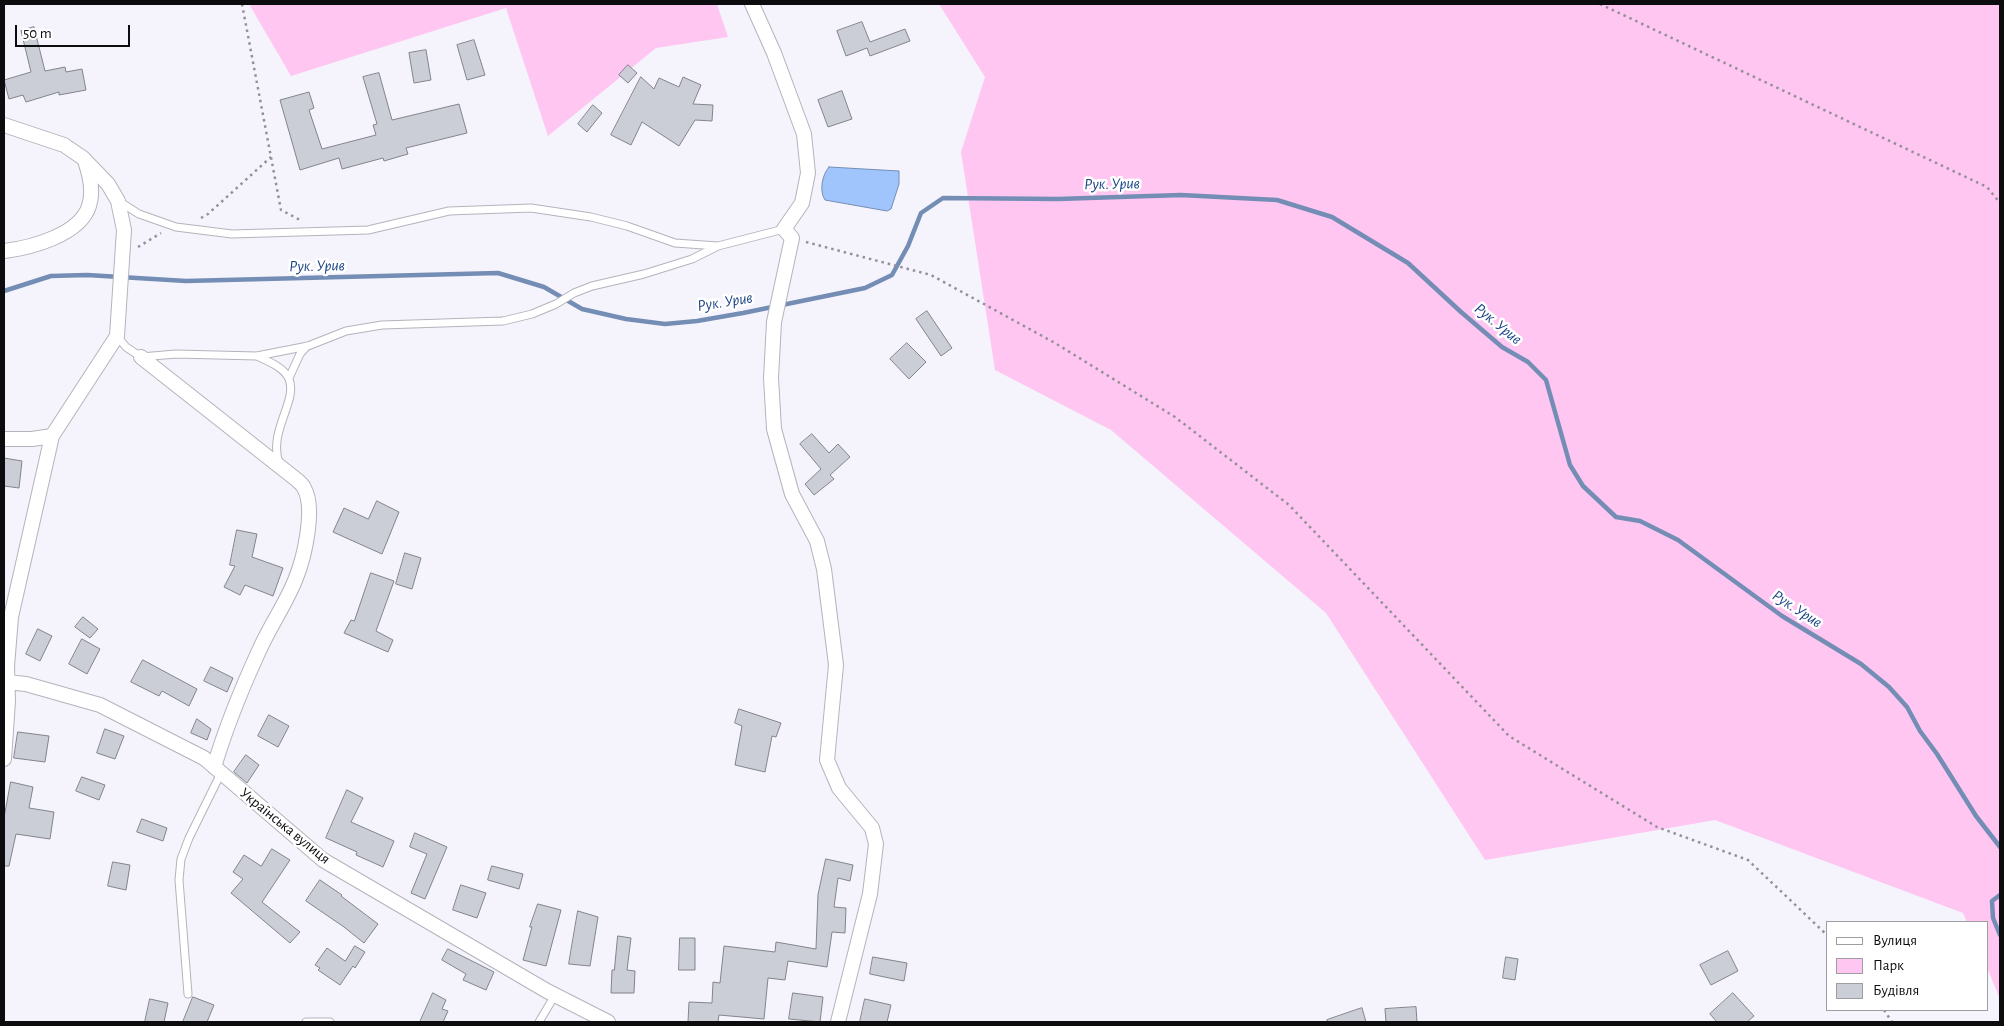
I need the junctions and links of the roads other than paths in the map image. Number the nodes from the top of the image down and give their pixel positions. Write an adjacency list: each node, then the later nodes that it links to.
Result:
1 (752, 4): 5 (street)
2 (4, 125): 3 (street)
3 (83, 158): 4 (street); 7 (street)
4 (118, 201): 6 (lane); 8 (street)
5 (788, 234): 6 (lane); 25 (street)
6 (718, 246): 9 (lane)
7 (4, 251)
8 (117, 336): 11 (lane); 13 (street)
9 (308, 346): 10 (lane); 12 (lane)
10 (257, 356): 11 (lane); 12 (lane)
11 (141, 357): 15 (street)
12 (289, 378): 15 (lane)
13 (52, 436): 14 (street); 16 (street)
14 (4, 439)
15 (281, 467): 18 (street)
16 (7, 682): 17 (street); 18 (street, Українська вулиця)
17 (4, 759)
18 (217, 770): 19 (lane); 20 (street, Українська вулиця)
19 (188, 994)
20 (555, 996): 23 (lane); 24 (street, Українська вулиця)
21 (306, 1022): 22 (lane)
22 (330, 1022)
23 (539, 1022)
24 (608, 1022)
25 (838, 1022)

